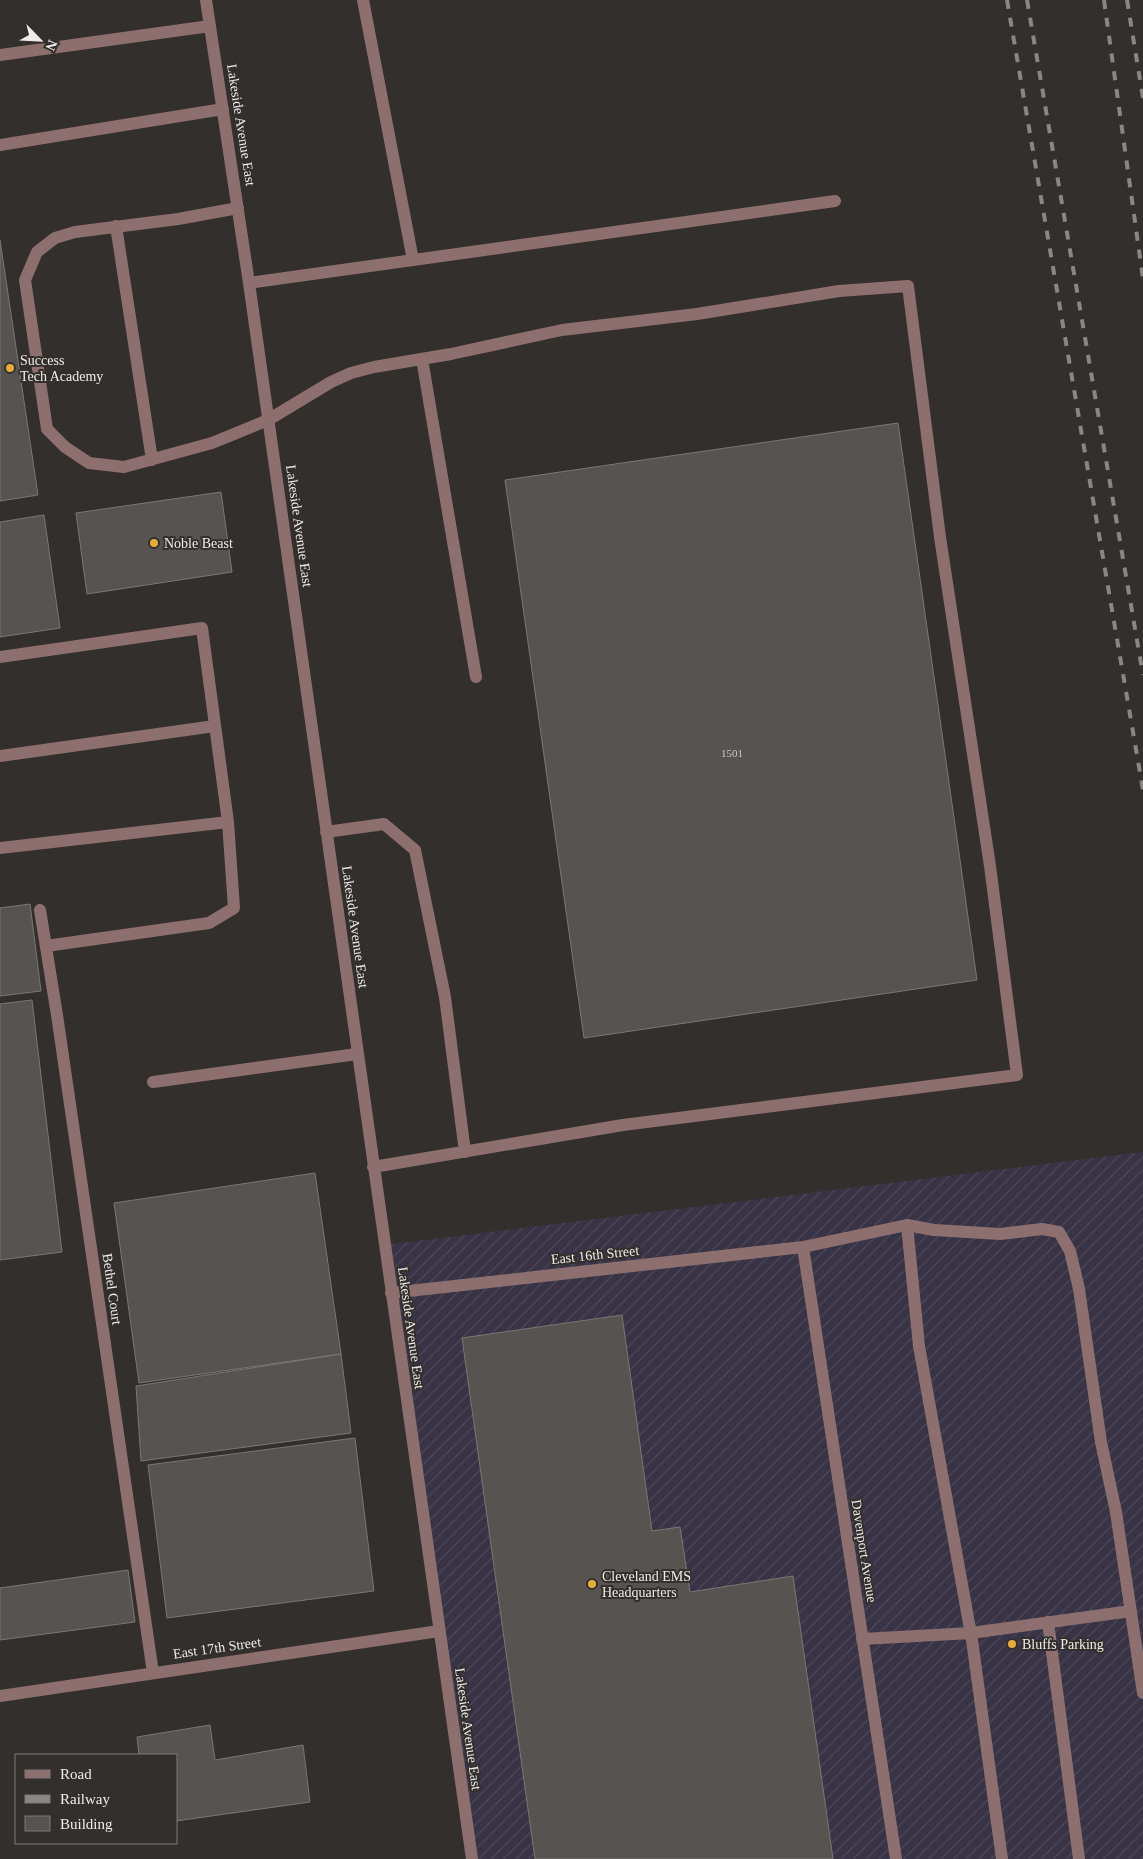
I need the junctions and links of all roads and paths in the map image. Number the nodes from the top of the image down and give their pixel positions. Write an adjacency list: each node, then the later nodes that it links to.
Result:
1 (206, 0): 3 (street, Lakeside Avenue East)
2 (363, 0): 10 (street)
3 (210, 26): 4 (street); 5 (street, Lakeside Avenue East)
4 (0, 55)
5 (223, 109): 6 (street); 8 (street, Lakeside Avenue East)
6 (0, 145)
7 (835, 201): 10 (street)
8 (238, 208): 9 (street); 11 (street, Lakeside Avenue East)
9 (116, 226): 14 (street); 14 (street)
10 (413, 260): 11 (street)
11 (249, 282): 13 (street, Lakeside Avenue East)
12 (422, 359): 13 (street); 16 (street); 26 (street)
13 (268, 420): 14 (street); 20 (street, Lakeside Avenue East)
14 (152, 460)
15 (0, 657): 17 (street)
16 (476, 678)
17 (215, 726): 18 (street); 19 (street)
18 (0, 756)
19 (228, 822): 21 (street); 23 (street)
20 (326, 832): 24 (street, Lakeside Avenue East); 26 (street)
21 (0, 848)
22 (40, 910): 23 (street, Bethel Court)
23 (46, 946): 36 (street, Bethel Court)
24 (357, 1054): 25 (street); 27 (street, Lakeside Avenue East)
25 (153, 1082)
26 (465, 1152): 27 (street)
27 (373, 1167): 30 (street, Lakeside Avenue East)
28 (907, 1225): 29 (street, East 16th Street); 31 (street); 34 (street)
29 (803, 1247): 30 (street, East 16th Street); 35 (street, Davenport Avenue)
30 (391, 1293): 33 (street, Lakeside Avenue East)
31 (1130, 1611): 32 (street); 37 (street)
32 (1048, 1622): 34 (street); 42 (street)
33 (439, 1631): 36 (street, East 17th Street); 39 (street, Lakeside Avenue East)
34 (971, 1633): 35 (street); 41 (street)
35 (862, 1639): 40 (street, Davenport Avenue)
36 (153, 1673): 38 (street, East 17th Street)
37 (1143, 1693)
38 (0, 1696)
39 (472, 1859)
40 (896, 1859)
41 (1002, 1859)
42 (1079, 1859)

